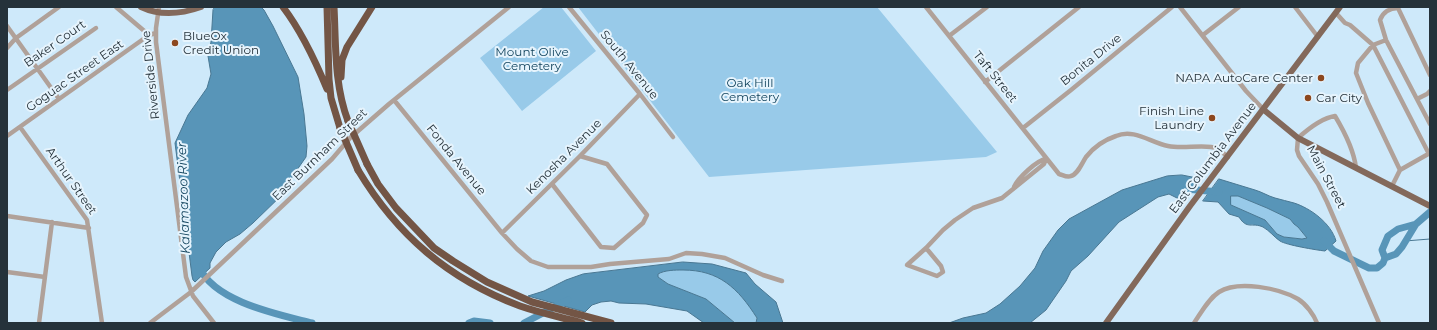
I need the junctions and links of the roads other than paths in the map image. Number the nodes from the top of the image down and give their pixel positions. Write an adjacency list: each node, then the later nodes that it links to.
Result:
1 (59, 7): 27 (street)
2 (116, 7): 23 (street, Riverside Drive)
3 (141, 7): 18 (main road)
4 (201, 7): 18 (main road)
5 (283, 7): 38 (highway)
6 (327, 7): 38 (highway)
7 (334, 7): 35 (highway)
8 (372, 7): 35 (highway)
9 (509, 7): 41 (street, East Burnham Street)
10 (570, 7): 37 (street, South Avenue)
11 (926, 7): 24 (street, Taft Street)
12 (987, 7): 24 (street)
13 (1079, 7): 33 (street)
14 (1172, 7): 45 (street, Bonita Drive)
15 (1180, 7): 25 (street, Main Street)
16 (1239, 7): 25 (street)
17 (1295, 7): 26 (street)
18 (158, 10): 22 (street, Riverside Drive)
19 (1338, 10): 26 (main road, East Columbia Avenue); 29 (street)
20 (7, 26): 27 (street)
21 (96, 28): 31 (street, Baker Court)
22 (156, 33): 23 (street, Goguac Street East); 66 (street, Riverside Drive)
23 (149, 35): 39 (street, Goguac Street East)
24 (949, 36): 33 (street, Taft Street)
25 (1203, 36): 42 (street, Main Street)
26 (1318, 37): 42 (main road, East Columbia Avenue)
27 (16, 38): 30 (street); 31 (street)
28 (1386, 40): 29 (street); 32 (street); 40 (street)
29 (1373, 46): 49 (street); 54 (street)
30 (7, 48)
31 (37, 69): 34 (street, Baker Court); 39 (street)
32 (1430, 75)
33 (986, 82): 45 (street, Taft Street)
34 (7, 90)
35 (339, 91): 72 (highway, bridge)
36 (1430, 91): 40 (street)
37 (640, 94): 47 (street, South Avenue); 50 (street, Kenosha Avenue)
38 (331, 98): 71 (highway, bridge)
39 (59, 99): 44 (street, Goguac Street East)
40 (1417, 99): 43 (street)
41 (394, 100): 61 (street, Fonda Avenue); 66 (street, East Burnham Street)
42 (1264, 110): 48 (main road, Main Street); 51 (main road, East Columbia Avenue)
43 (1430, 124)
44 (20, 127): 46 (street, Goguac Street East); 60 (street, Arthur Street)
45 (1023, 128): 52 (street, Taft Street)
46 (7, 136)
47 (672, 137)
48 (1298, 138): 53 (main road); 53 (street); 76 (street, Main Street)
49 (1429, 154): 54 (street)
50 (580, 156): 55 (street, Kenosha Avenue); 55 (street)
51 (1228, 157): 52 (street, Taft Street); 73 (main road, East Columbia Avenue)
52 (1047, 159): 62 (street)
53 (1356, 168): 56 (main road)
54 (1400, 170): 56 (street)
55 (552, 184): 61 (street, Kenosha Avenue)
56 (1392, 186): 57 (main road)
57 (1430, 206)
58 (7, 216): 59 (street)
59 (52, 222): 60 (street); 64 (street)
60 (89, 228): 68 (street, Arthur Street)
61 (502, 233): 65 (street, Fonda Avenue)
62 (926, 248): 62 (street)
63 (7, 272): 64 (street)
64 (45, 277): 67 (street)
65 (782, 281)
66 (191, 292): 69 (street, East Burnham Street); 70 (street, Riverside Drive)
67 (39, 323)
68 (102, 323)
69 (150, 323)
70 (214, 323)
71 (580, 323)
72 (611, 323)
73 (1106, 323)
74 (1194, 323): 75 (street)
75 (1317, 323)
76 (1379, 323)

